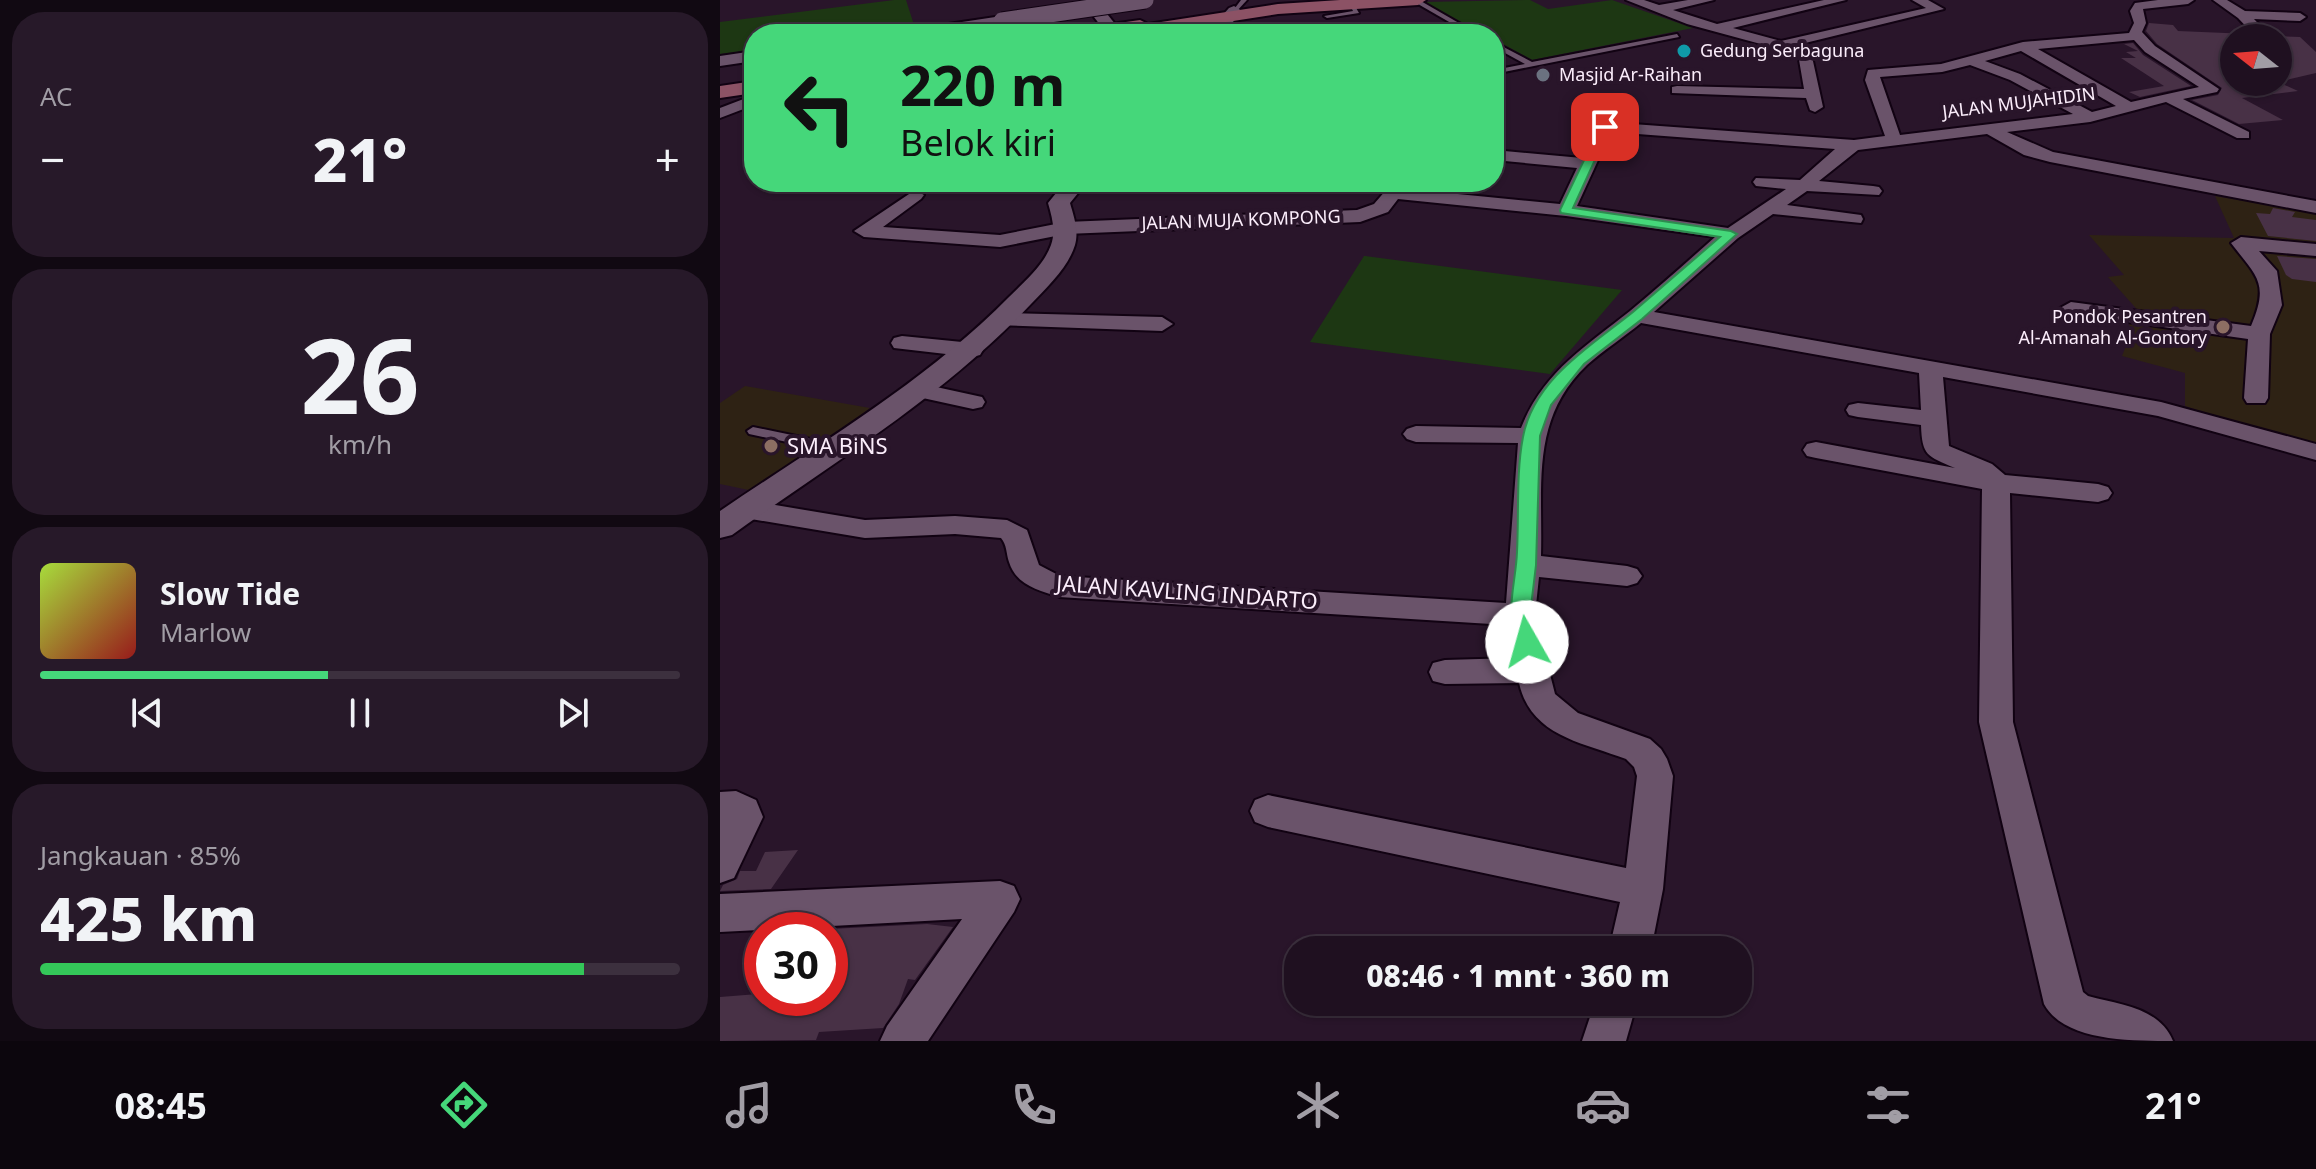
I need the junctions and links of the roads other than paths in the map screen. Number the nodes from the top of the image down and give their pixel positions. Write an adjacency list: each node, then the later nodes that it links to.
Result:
1 (1071, 0): 22 (street)
2 (1088, 0): 23 (street)
3 (1145, 0): 21 (street, bridge)
4 (1415, 0): 13 (main road); 25 (lane)
5 (1632, 0): 16 (street)
6 (1708, 0): 16 (street)
7 (1840, 0): 27 (street)
8 (1918, 0): 30 (street)
9 (2188, 0): 29 (street)
10 (2219, 0): 17 (street)
11 (2231, 0): 17 (street)
12 (2281, 0): 19 (street)
13 (1348, 2): 14 (main road); 18 (lane)
14 (1275, 5): 15 (main road)
15 (1236, 9): 24 (main road)
16 (1658, 10): 27 (street)
17 (2248, 15): 20 (street); 26 (street)
18 (1327, 16)
19 (2316, 16)
20 (2300, 17)
21 (982, 24)
22 (1097, 24)
23 (1102, 24)
24 (1151, 24)
25 (1457, 24)
26 (2255, 24)
27 (1715, 28): 30 (street)
28 (1677, 36): 38 (lane)
29 (2136, 36): 31 (street); 32 (street, JALAN MUJAHIDIN)
30 (1781, 45): 43 (street)
31 (2023, 46): 36 (street); 47 (street)
32 (2150, 49): 34 (street); 45 (street, JALAN MUJAHIDIN)
33 (1504, 50): 38 (lane)
34 (2106, 53)
35 (744, 57): 37 (street)
36 (1968, 59): 49 (street); 54 (street)
37 (720, 61)
38 (1530, 64): 39 (lane)
39 (1504, 70)
40 (744, 81): 41 (main road)
41 (720, 85)
42 (744, 88): 44 (main road)
43 (1677, 90)
44 (720, 92)
45 (2168, 97): 47 (street, JALAN MUJAHIDIN); 53 (street)
46 (744, 104): 48 (street)
47 (2127, 106): 49 (street, JALAN MUJAHIDIN)
48 (720, 113)
49 (2090, 117): 50 (street, JALAN MUJAHIDIN)
50 (2053, 120): 51 (street, JALAN MUJAHIDIN); 52 (street)
51 (1988, 128): 54 (street, JALAN MUJAHIDIN); 66 (street)
52 (2079, 134)
53 (2243, 135)
54 (1894, 139): 55 (street, JALAN MUJAHIDIN)
55 (1854, 145): 57 (street); 59 (street, JALAN MUJAHIDIN)
56 (1504, 156): 57 (street)
57 (1587, 164): 68 (street)
58 (1762, 182): 59 (street)
59 (1803, 186): 60 (street); 67 (street, JALAN MUJAHIDIN)
60 (1873, 191)
61 (1068, 192): 70 (street)
62 (1395, 192): 70 (street, JALAN MUJA KOMPONG)
63 (1429, 192): 68 (street)
64 (915, 195): 70 (street, JALAN MUJA KOMPONG)
65 (2316, 199): 66 (street)
66 (2316, 207)
67 (1770, 208): 69 (street); 71 (street, JALAN MUJAHIDIN)
68 (1566, 210): 71 (street)
69 (1854, 219)
70 (1066, 228): 75 (street)
71 (1731, 234): 74 (street, JALAN MUJAHIDIN)
72 (2316, 250): 77 (street)
73 (2071, 308): 77 (street)
74 (1637, 316): 80 (street); 88 (street, JALAN MUJAHIDIN)
75 (1003, 320): 76 (street); 79 (street)
76 (1162, 324)
77 (2259, 334): 82 (street)
78 (902, 343): 79 (street)
79 (972, 350): 81 (street)
80 (1931, 368): 85 (street); 91 (street)
81 (918, 390): 83 (street); 89 (street)
82 (2256, 398)
83 (973, 402)
84 (1858, 410): 85 (street)
85 (1932, 419): 92 (street)
86 (753, 431): 89 (lane)
87 (1416, 434): 88 (street)
88 (1531, 436): 96 (street)
89 (835, 448): 94 (street)
90 (1816, 450): 92 (street)
91 (2316, 452)
92 (1996, 482): 93 (street); 110 (street)
93 (2098, 493)
94 (745, 509): 95 (street); 98 (street, JALAN KAVLING INDARTO)
95 (720, 527)
96 (1526, 565): 97 (street); 98 (street)
97 (1627, 576)
98 (1520, 615): 99 (street)
99 (1533, 670): 100 (street); 104 (street)
100 (1445, 672)
101 (720, 808): 103 (street)
102 (1268, 811): 104 (street)
103 (720, 866)
104 (1643, 889): 106 (street)
105 (720, 913): 108 (street)
106 (1633, 936)
107 (1612, 1016): 109 (street)
108 (902, 1041)
109 (1604, 1041)
110 (2151, 1041)

